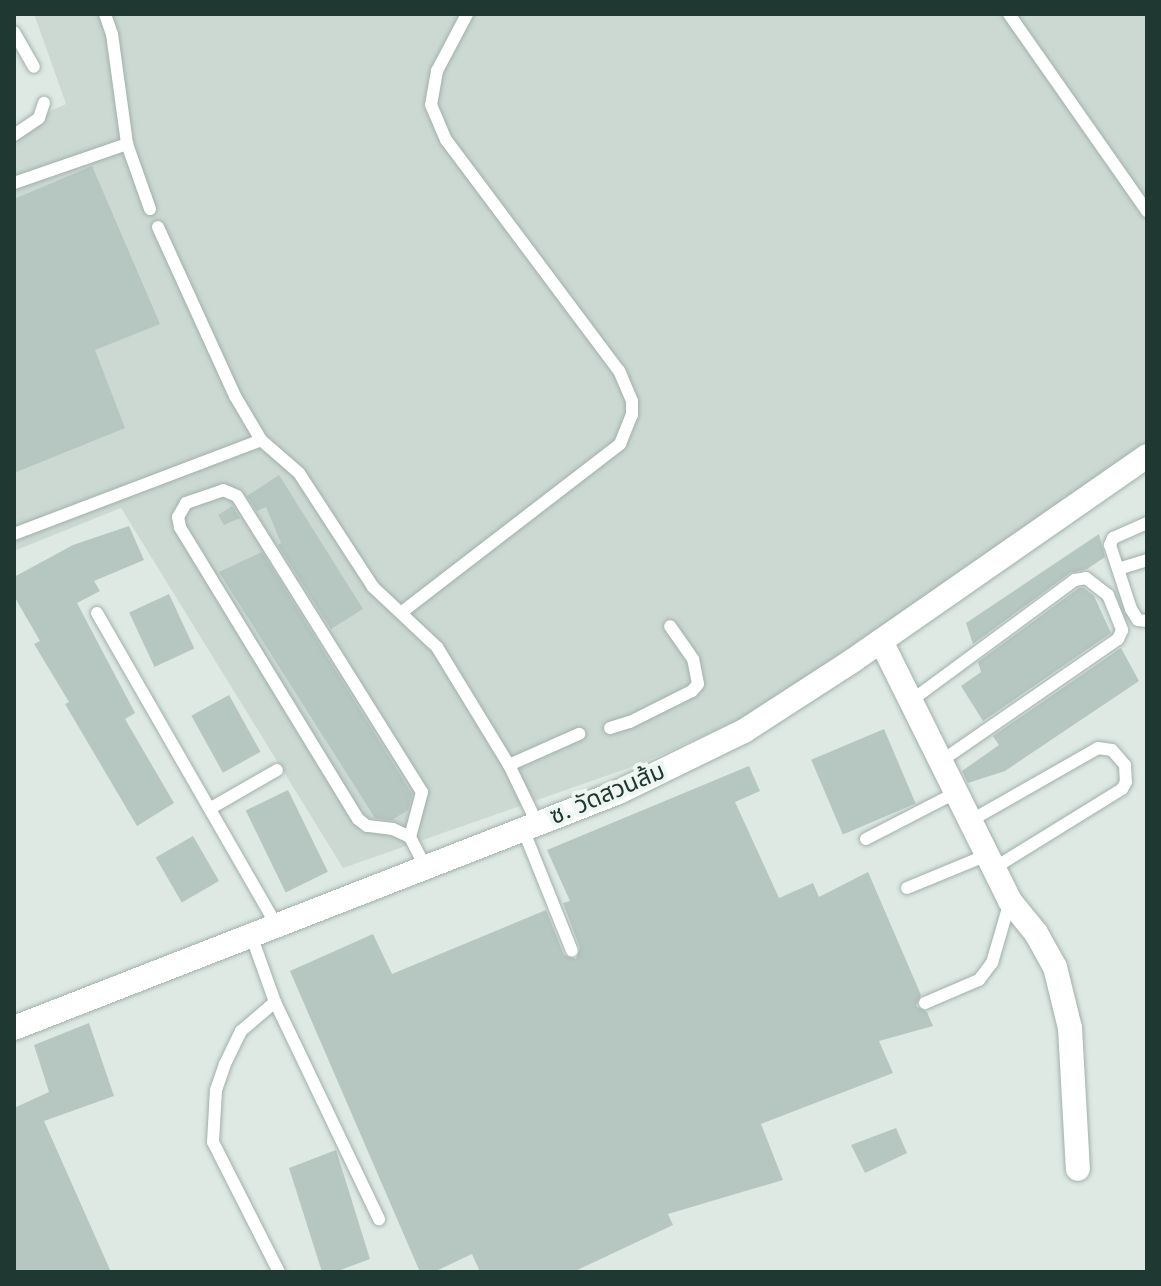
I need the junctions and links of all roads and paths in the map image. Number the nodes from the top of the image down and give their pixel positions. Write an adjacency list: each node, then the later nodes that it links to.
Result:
1 (105, 14): 8 (lane)
2 (467, 14): 19 (lane)
3 (1009, 14): 11 (lane)
4 (14, 32): 5 (lane)
5 (34, 67)
6 (44, 103): 7 (lane)
7 (14, 135)
8 (127, 144): 9 (lane); 10 (lane)
9 (14, 183)
10 (150, 209)
11 (1147, 211)
12 (158, 227): 13 (lane)
13 (261, 440): 16 (lane); 19 (lane)
14 (1147, 456): 23 (street, ซ. วัดสวนส้ม)
15 (1147, 523): 18 (lane)
16 (14, 534)
17 (1147, 560): 18 (lane)
18 (1118, 569): 21 (lane)
19 (402, 612): 28 (lane)
20 (97, 613): 31 (lane)
21 (1147, 621)
22 (670, 626): 25 (lane)
23 (881, 641): 24 (street); 33 (street, ซ. วัดสวนส้ม)
24 (912, 700): 27 (street); 27 (lane)
25 (610, 728)
26 (579, 734): 28 (lane)
27 (941, 761): 30 (street)
28 (509, 765): 33 (lane)
29 (277, 770): 31 (lane)
30 (957, 792): 32 (street); 35 (lane)
31 (211, 808): 40 (lane)
32 (970, 821): 36 (street); 36 (lane)
33 (530, 826): 37 (street, ซ. วัดสวนส้ม); 42 (lane)
34 (410, 837): 34 (lane); 37 (lane)
35 (866, 839)
36 (990, 862): 38 (lane); 39 (street)
37 (425, 867): 40 (street, ซ. วัดสวนส้ม)
38 (907, 888)
39 (1010, 901): 44 (lane); 46 (street)
40 (277, 926): 41 (street, ซ. วัดสวนส้ม)
41 (251, 935): 43 (lane); 45 (street, ซ. วัดสวนส้ม)
42 (572, 951)
43 (275, 1002): 47 (lane); 48 (lane)
44 (925, 1003)
45 (14, 1028)
46 (1078, 1169)
47 (379, 1219)
48 (279, 1272)

